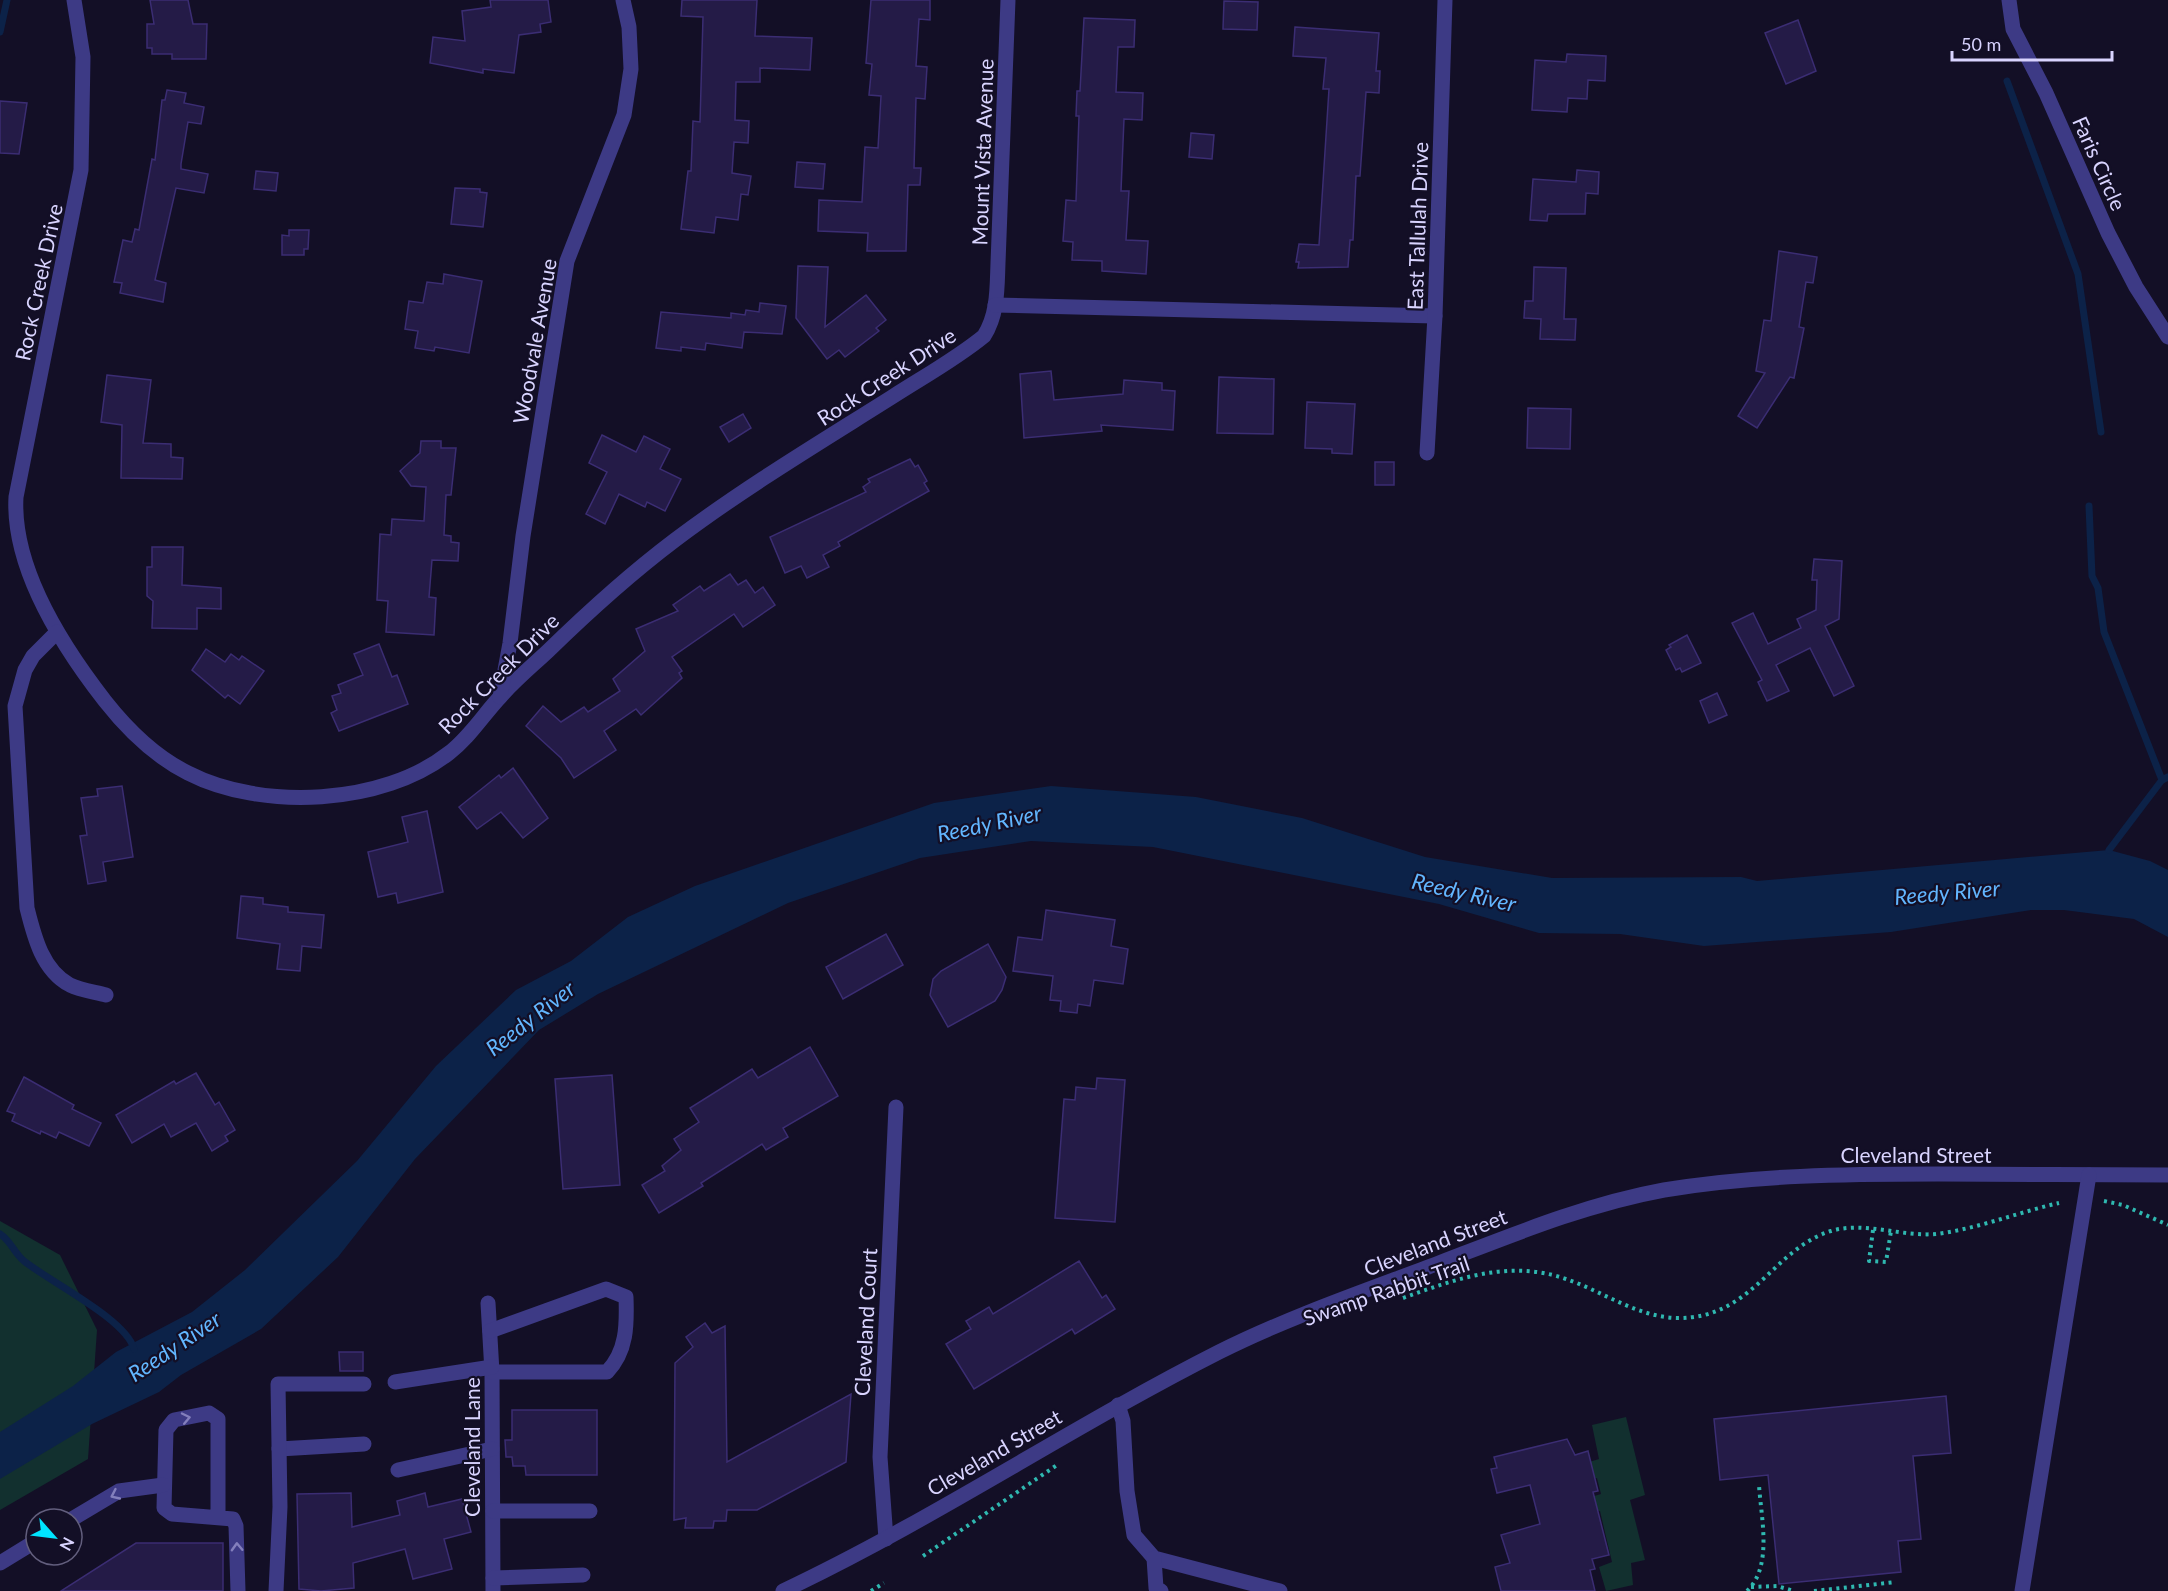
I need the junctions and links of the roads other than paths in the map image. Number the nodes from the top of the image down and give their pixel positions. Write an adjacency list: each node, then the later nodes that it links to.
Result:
1 (74, 0): 10 (street, Rock Creek Drive)
2 (623, 0): 11 (street, Woodvale Avenue)
3 (1008, 0): 6 (street, Mount Vista Avenue)
4 (1445, 0): 7 (street, East Tallulah Drive)
5 (2008, 0): 8 (street, Faris Circle)
6 (995, 305): 7 (street); 11 (street, Rock Creek Drive)
7 (1435, 316): 9 (street, East Tallulah Drive)
8 (2168, 337)
9 (1427, 453)
10 (57, 632): 11 (street, Rock Creek Drive); 12 (street)
11 (500, 697)
12 (106, 995)
13 (896, 1107): 31 (street, Cleveland Court)
14 (2089, 1174): 15 (street, Cleveland Street); 21 (street, Cleveland Street); 42 (street)
15 (2168, 1175)
16 (488, 1303): 17 (street, Cleveland Lane)
17 (490, 1330): 18 (street, Cleveland Lane); 18 (street)
18 (492, 1370): 19 (street); 24 (street, Cleveland Lane)
19 (395, 1382)
20 (364, 1384): 23 (street)
21 (1118, 1406): 31 (street, Cleveland Street); 33 (street)
22 (364, 1444): 23 (street)
23 (279, 1449): 38 (street)
24 (492, 1449): 25 (street); 27 (street, Cleveland Lane)
25 (398, 1470)
26 (163, 1485): 29 (street, one-way to 29); 30 (street); 30 (street, one-way to 30)
27 (493, 1511): 28 (street); 36 (street, Cleveland Lane)
28 (590, 1511)
29 (84, 1512)
30 (218, 1516): 37 (street, one-way to 30)
31 (886, 1539): 39 (street, Cleveland Street)
32 (24, 1548): 34 (street)
33 (1154, 1558): 40 (street); 41 (street)
34 (0, 1563)
35 (584, 1575): 36 (street)
36 (493, 1585)
37 (238, 1591)
38 (276, 1591)
39 (783, 1591)
40 (1161, 1591)
41 (1280, 1591)
42 (2022, 1591)

